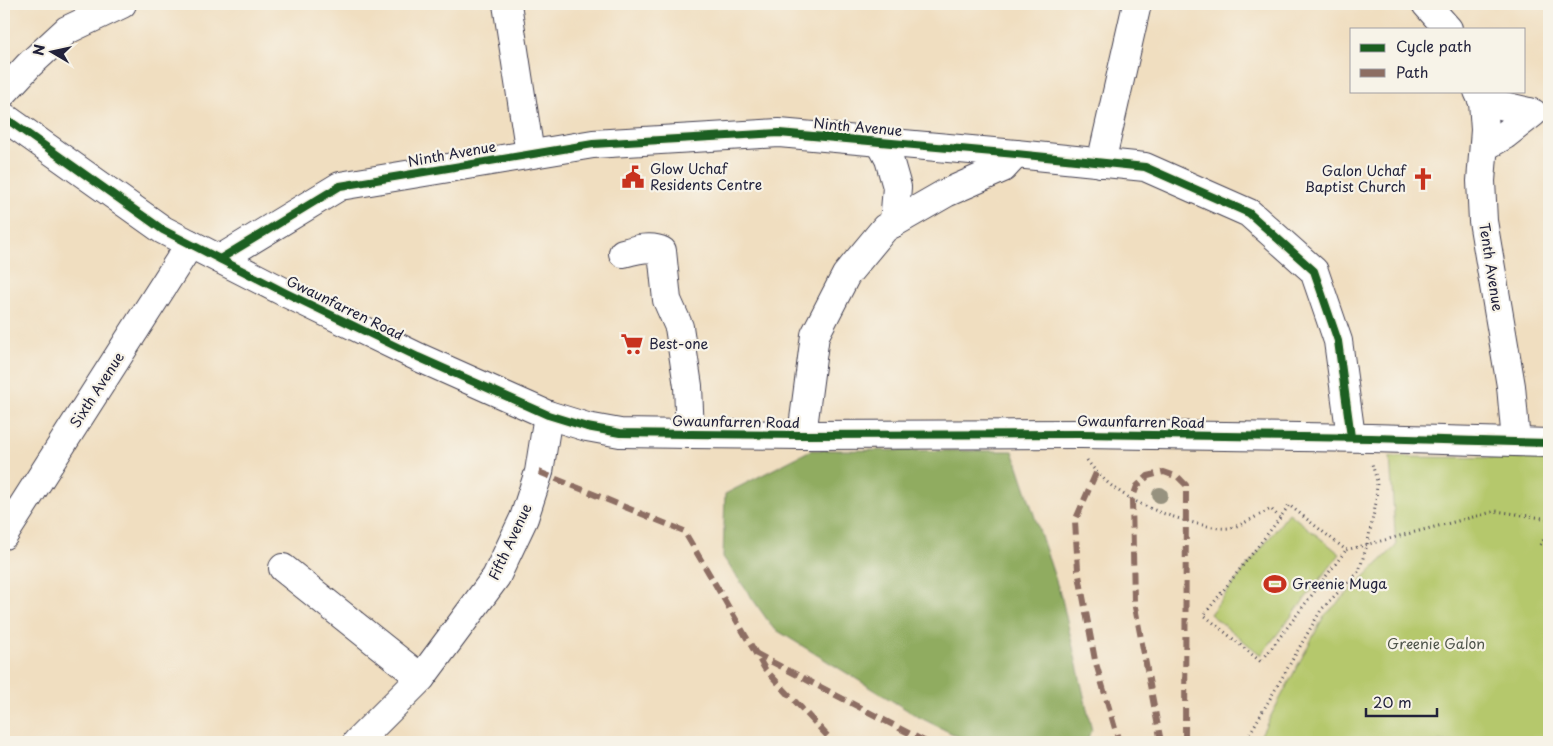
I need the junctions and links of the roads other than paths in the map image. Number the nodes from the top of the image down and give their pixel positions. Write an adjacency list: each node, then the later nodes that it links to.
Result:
1 (122, 4): 6 (street)
2 (507, 4): 12 (street)
3 (1137, 4): 14 (street)
4 (1426, 4): 5 (street)
5 (1447, 28)
6 (4, 92)
7 (1480, 97): 8 (street); 11 (street, Tenth Avenue)
8 (1541, 108): 11 (street)
9 (4, 117): 16 (street, Gwaunfarren Road)
10 (880, 142): 12 (street, Ninth Avenue); 13 (street, Ninth Avenue); 15 (street, Ninth Avenue)
11 (1484, 147): 23 (street, Tenth Avenue)
12 (530, 154): 18 (street, Ninth Avenue)
13 (1016, 154): 14 (street, Ninth Avenue); 15 (street)
14 (1101, 162): 22 (street, Ninth Avenue)
15 (894, 223): 21 (street)
16 (190, 244): 18 (street, Gwaunfarren Road); 25 (street, Sixth Avenue)
17 (623, 252): 20 (street)
18 (220, 259): 19 (street, Gwaunfarren Road)
19 (548, 415): 20 (street, Gwaunfarren Road); 27 (street, Fifth Avenue)
20 (690, 434): 21 (street, Gwaunfarren Road)
21 (802, 435): 22 (street, Gwaunfarren Road)
22 (1361, 438): 23 (street, Gwaunfarren Road)
23 (1516, 442): 24 (street, Gwaunfarren Road)
24 (1549, 443)
25 (4, 535)
26 (283, 568): 27 (street)
27 (421, 678): 28 (street, Fifth Avenue)
28 (357, 742)

